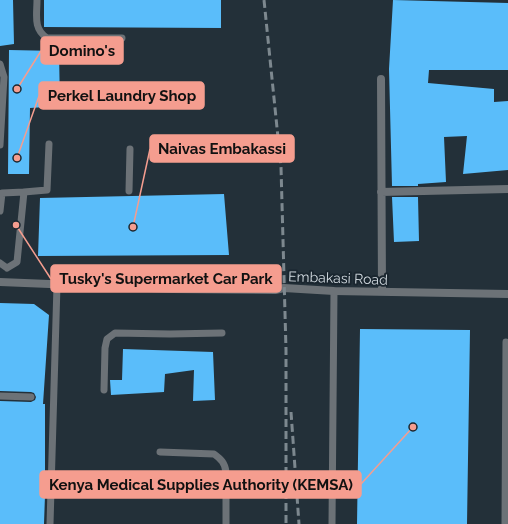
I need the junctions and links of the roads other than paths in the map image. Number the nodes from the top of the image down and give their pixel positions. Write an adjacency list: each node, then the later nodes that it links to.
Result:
1 (37, 0): 2 (lane)
2 (122, 38)
3 (0, 64): 6 (lane)
4 (380, 79): 11 (street)
5 (50, 144): 10 (lane)
6 (0, 146)
7 (130, 149): 9 (lane)
8 (508, 189): 11 (street)
9 (129, 191)
10 (24, 192): 12 (lane); 14 (lane)
11 (382, 192): 18 (street)
12 (0, 211)
13 (0, 263): 14 (lane)
14 (8, 268): 15 (lane)
15 (4, 282): 16 (street, Embakasi Road)
16 (57, 285): 17 (street, Embakasi Road); 29 (lane)
17 (334, 291): 18 (street, Embakasi Road); 31 (lane)
18 (382, 292): 19 (street, Embakasi Road)
19 (508, 294)
20 (222, 333): 22 (lane)
21 (506, 342): 25 (lane)
22 (104, 390)
23 (0, 396): 24 (lane)
24 (31, 397)
25 (506, 419): 26 (lane)
26 (507, 450): 28 (lane)
27 (160, 452): 30 (lane)
28 (507, 489): 32 (lane)
29 (50, 524)
30 (226, 524)
31 (332, 524)
32 (505, 524)

